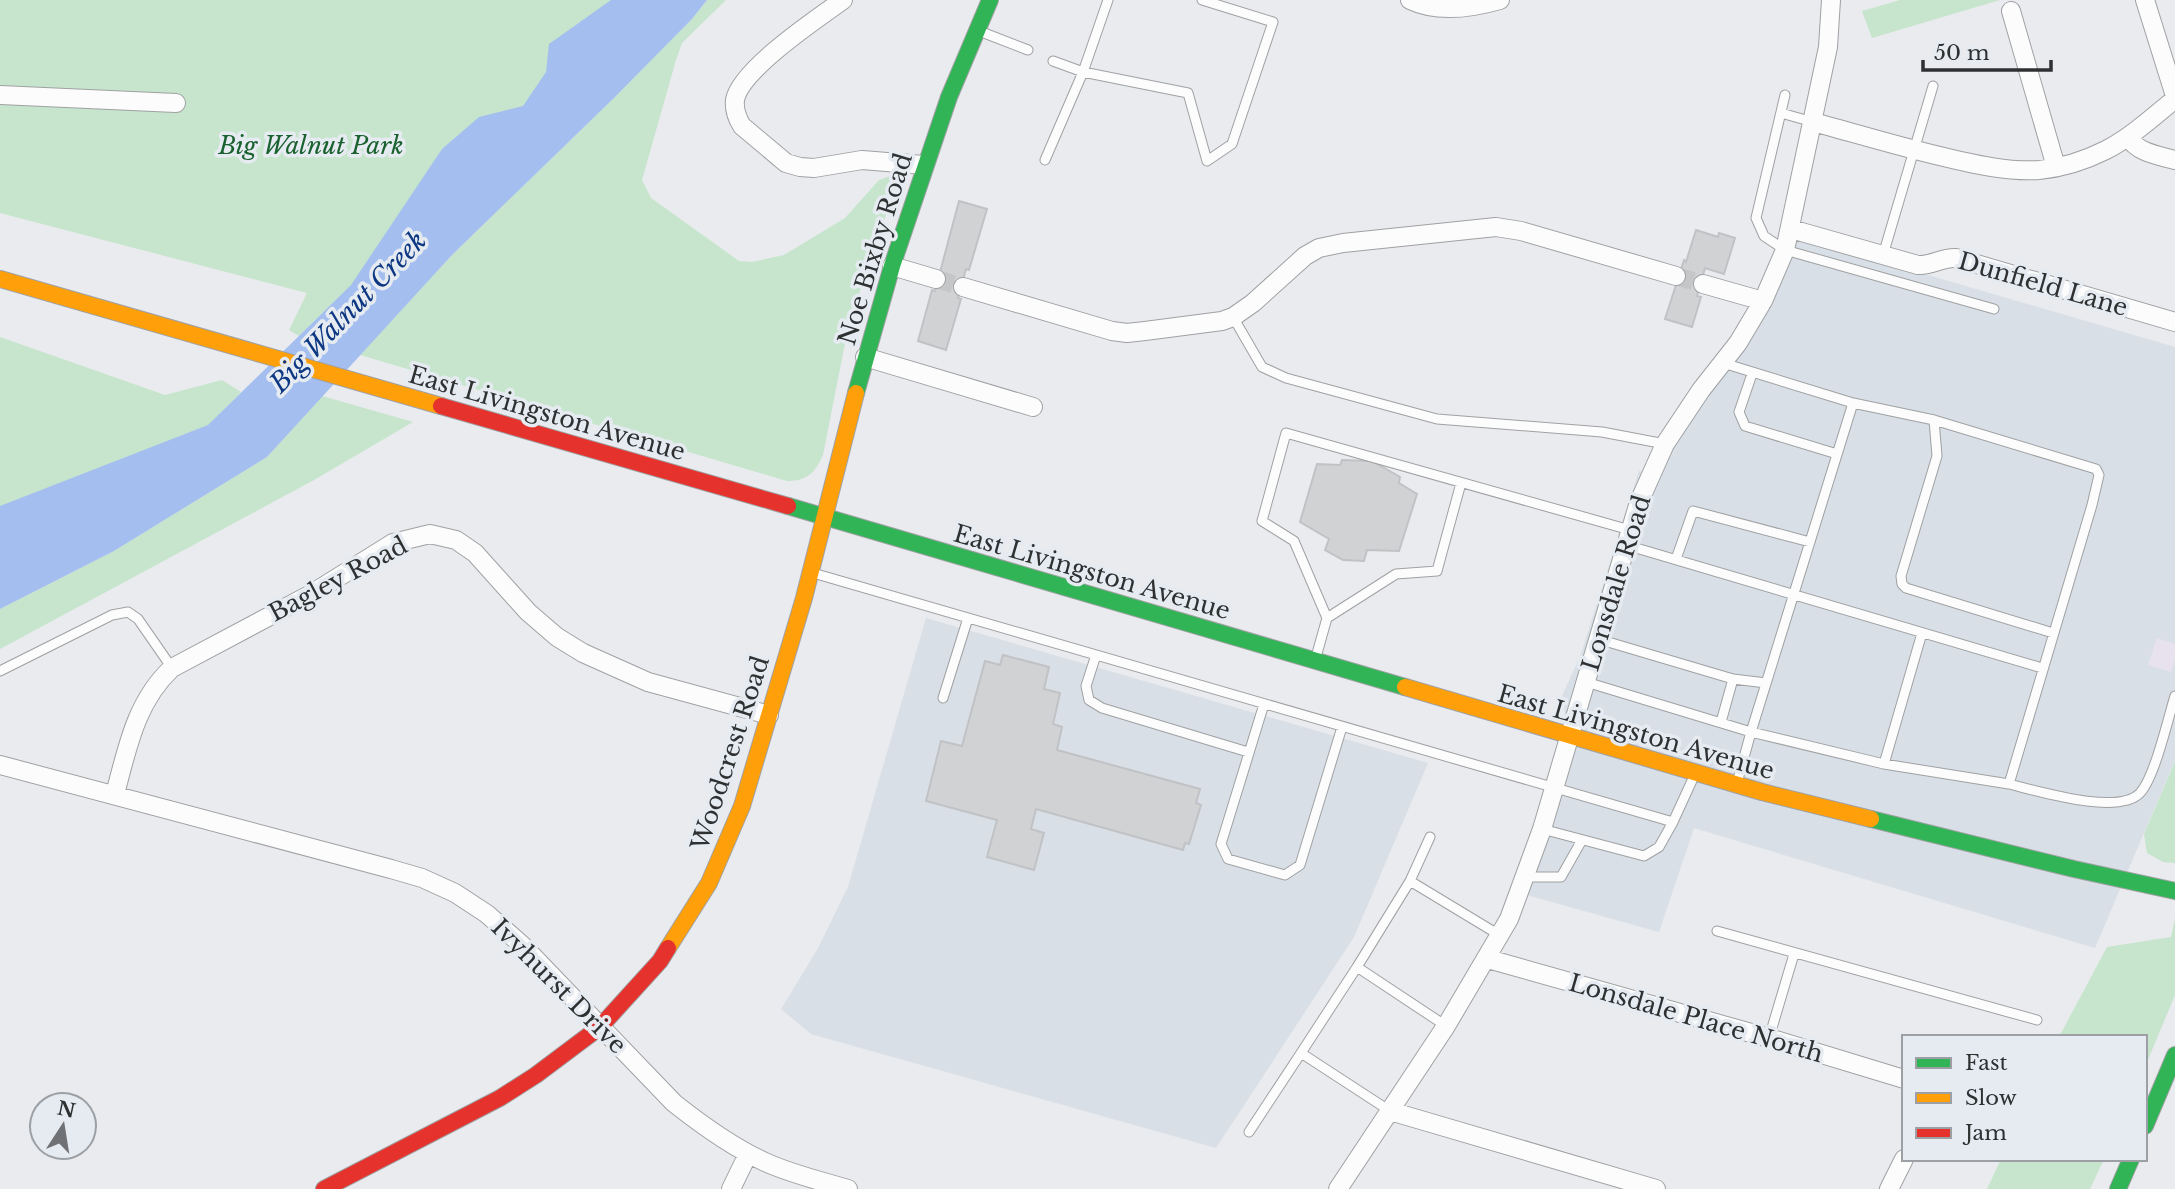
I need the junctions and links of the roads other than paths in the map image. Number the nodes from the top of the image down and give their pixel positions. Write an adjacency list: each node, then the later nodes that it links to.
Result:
1 (843, 0): 25 (street)
2 (990, 0): 10 (main road, Noe Bixby Road)
3 (1108, 0): 13 (lane)
4 (1202, 0): 13 (lane)
5 (1410, 0): 6 (street)
6 (1500, 0)
7 (1831, 0): 20 (street, Lonsdale Road)
8 (2145, 0): 17 (street)
9 (2011, 10): 26 (street)
10 (977, 30): 11 (lane); 25 (main road, Noe Bixby Road)
11 (1028, 50)
12 (1053, 61): 13 (lane)
13 (1083, 72): 23 (lane)
14 (1933, 86): 22 (lane)
15 (0, 95): 18 (street)
16 (1785, 96): 19 (lane)
17 (2175, 97): 21 (street)
18 (176, 103)
19 (1781, 114): 20 (lane); 28 (lane)
20 (1813, 122): 22 (street); 27 (street, Lonsdale Road)
21 (2128, 137): 24 (street); 26 (street)
22 (1915, 150): 26 (street); 29 (lane)
23 (1045, 159)
24 (2175, 160)
25 (925, 165): 30 (main road, Noe Bixby Road)
26 (2056, 167)
27 (1791, 229): 28 (street, Lonsdale Road); 29 (street, Dunfield Lane)
28 (1786, 250): 36 (street, Lonsdale Road); 37 (lane)
29 (1883, 255): 39 (street, Dunfield Lane)
30 (892, 266): 33 (street); 40 (main road, Noe Bixby Road)
31 (1676, 276): 38 (street)
32 (0, 279): 49 (main road, East Livingston Avenue)
33 (936, 279)
34 (1703, 284): 36 (street)
35 (963, 287): 38 (street)
36 (1763, 301): 41 (street, Lonsdale Road)
37 (1994, 309)
38 (1233, 317): 46 (lane)
39 (2175, 322)
40 (865, 357): 44 (street); 49 (main road, Noe Bixby Road)
41 (1723, 363): 42 (lane); 46 (street, Lonsdale Road)
42 (1752, 374): 43 (lane); 47 (lane)
43 (1853, 403): 45 (lane); 47 (lane)
44 (1033, 407)
45 (1934, 420): 58 (lane); 58 (lane)
46 (1665, 443): 50 (street, Lonsdale Road)
47 (1837, 454): 51 (lane)
48 (1461, 483): 50 (lane); 56 (lane); 56 (lane)
49 (825, 518): 53 (main road, Woodcrest Road); 61 (main road, East Livingston Avenue)
50 (1628, 538): 52 (lane); 59 (street, Lonsdale Road)
51 (1810, 542): 52 (lane); 54 (lane)
52 (1676, 559): 54 (lane)
53 (811, 572): 55 (lane); 71 (main road, Woodcrest Road)
54 (1794, 593): 57 (lane); 67 (lane)
55 (968, 618): 60 (lane); 69 (lane)
56 (1326, 618): 61 (lane)
57 (1923, 633): 63 (lane); 77 (lane)
58 (2053, 633): 63 (lane)
59 (1598, 639): 65 (lane); 66 (street, Lonsdale Road)
60 (1096, 655): 70 (lane); 76 (lane)
61 (1315, 662): 75 (main road, East Livingston Avenue)
62 (172, 668): 64 (lane); 71 (street, Bagley Road); 83 (street, Bagley Road)
63 (2042, 668): 80 (lane)
64 (0, 671)
65 (1733, 679): 67 (lane); 72 (lane)
66 (1586, 682): 72 (lane); 75 (street, Lonsdale Road)
67 (1766, 683): 74 (lane)
68 (2175, 696): 80 (lane)
69 (943, 698)
70 (1264, 704): 73 (lane); 76 (lane)
71 (769, 715): 98 (main road, Woodcrest Road)
72 (1721, 722): 74 (lane)
73 (1342, 727): 76 (lane); 82 (lane)
74 (1751, 732): 77 (lane); 81 (lane)
75 (1569, 737): 79 (main road, East Livingston Avenue); 82 (street, Lonsdale Road)
76 (1248, 752)
77 (1884, 764): 80 (lane)
78 (0, 765): 83 (street, Ivyhurst Drive)
79 (1696, 772): 81 (main road, East Livingston Avenue); 84 (lane)
80 (2009, 784)
81 (1737, 785): 90 (main road, East Livingston Avenue)
82 (1554, 788): 84 (lane); 85 (street, Lonsdale Road)
83 (115, 794): 98 (street, Ivyhurst Drive)
84 (1673, 822): 87 (lane)
85 (1542, 829): 87 (lane); 88 (street, Lonsdale Road)
86 (1430, 836): 89 (lane)
87 (1582, 840): 88 (lane)
88 (1525, 877): 92 (street, Lonsdale Road)
89 (1410, 881): 92 (lane); 95 (lane)
90 (2170, 890)
91 (1717, 931): 93 (lane)
92 (1500, 936): 94 (street, Lonsdale Road)
93 (1794, 954): 96 (lane); 99 (lane)
94 (1488, 958): 97 (street, Lonsdale Road); 99 (street, Lonsdale Place North)
95 (1357, 967): 97 (lane); 100 (lane)
96 (2037, 1020)
97 (1446, 1026): 103 (street, Lonsdale Road)
98 (600, 1027): 106 (street, Ivyhurst Drive); 109 (main road, Woodcrest Road)
99 (1769, 1038): 102 (street, Lonsdale Place North)
100 (1301, 1053): 103 (lane); 105 (lane)
101 (2175, 1055): 104 (main road)
102 (1902, 1078)
103 (1390, 1111): 112 (street, Lonsdale Road); 113 (street)
104 (2147, 1121)
105 (1250, 1132)
106 (748, 1154): 110 (street); 111 (street, Ivyhurst Drive)
107 (1903, 1161): 114 (street)
108 (2130, 1161): 115 (main road)
109 (324, 1189)
110 (731, 1189)
111 (848, 1189)
112 (1338, 1189)
113 (1656, 1189)
114 (1889, 1189)
115 (2118, 1189)

